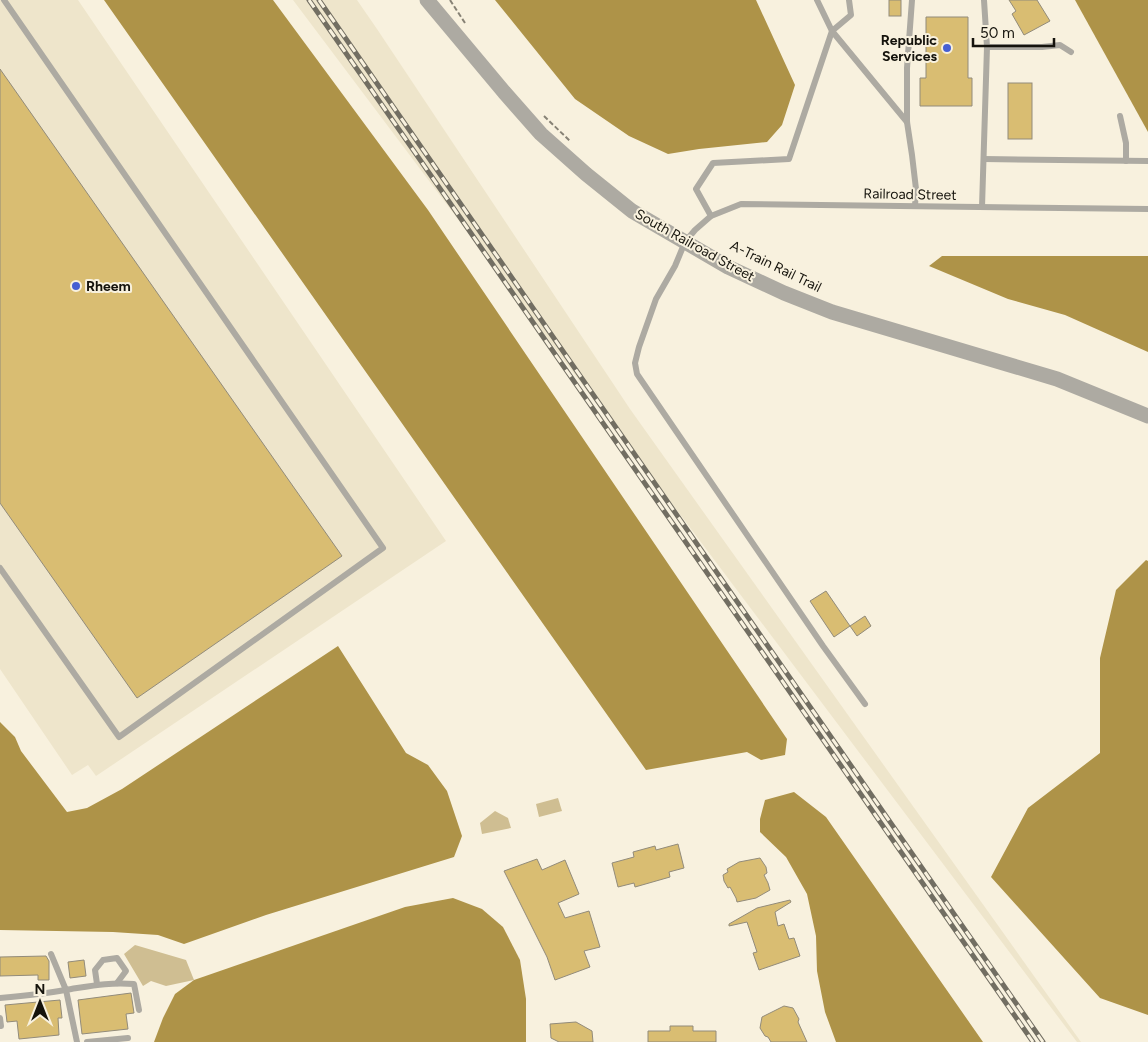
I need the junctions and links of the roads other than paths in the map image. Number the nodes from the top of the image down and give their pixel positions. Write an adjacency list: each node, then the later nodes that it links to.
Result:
1 (4, 0): 21 (lane)
2 (427, 0): 19 (street, South Railroad Street)
3 (817, 0): 7 (lane)
4 (849, 0): 7 (lane)
5 (912, 0): 11 (lane)
6 (984, 0): 8 (lane)
7 (832, 30): 11 (lane); 18 (lane)
8 (987, 47): 9 (lane); 12 (lane)
9 (1072, 52)
10 (1120, 116): 13 (lane)
11 (907, 122): 15 (lane)
12 (984, 159): 13 (lane); 16 (lane)
13 (1126, 161): 14 (lane)
14 (1148, 161)
15 (915, 206): 16 (lane, Railroad Street); 18 (lane, Railroad Street)
16 (982, 207): 17 (lane, Railroad Street)
17 (1148, 209)
18 (711, 216): 19 (lane, Railroad Street)
19 (685, 242): 20 (street, South Railroad Street); 22 (lane)
20 (1148, 416)
21 (0, 568)
22 (865, 704)
23 (51, 954): 26 (lane)
24 (117, 983): 25 (lane); 25 (lane); 28 (lane)
25 (97, 984): 26 (lane)
26 (66, 990): 27 (lane); 32 (lane)
27 (0, 998)
28 (139, 1010)
29 (0, 1018): 30 (lane)
30 (1, 1026)
31 (128, 1038): 33 (lane)
32 (77, 1042)
33 (87, 1042)

